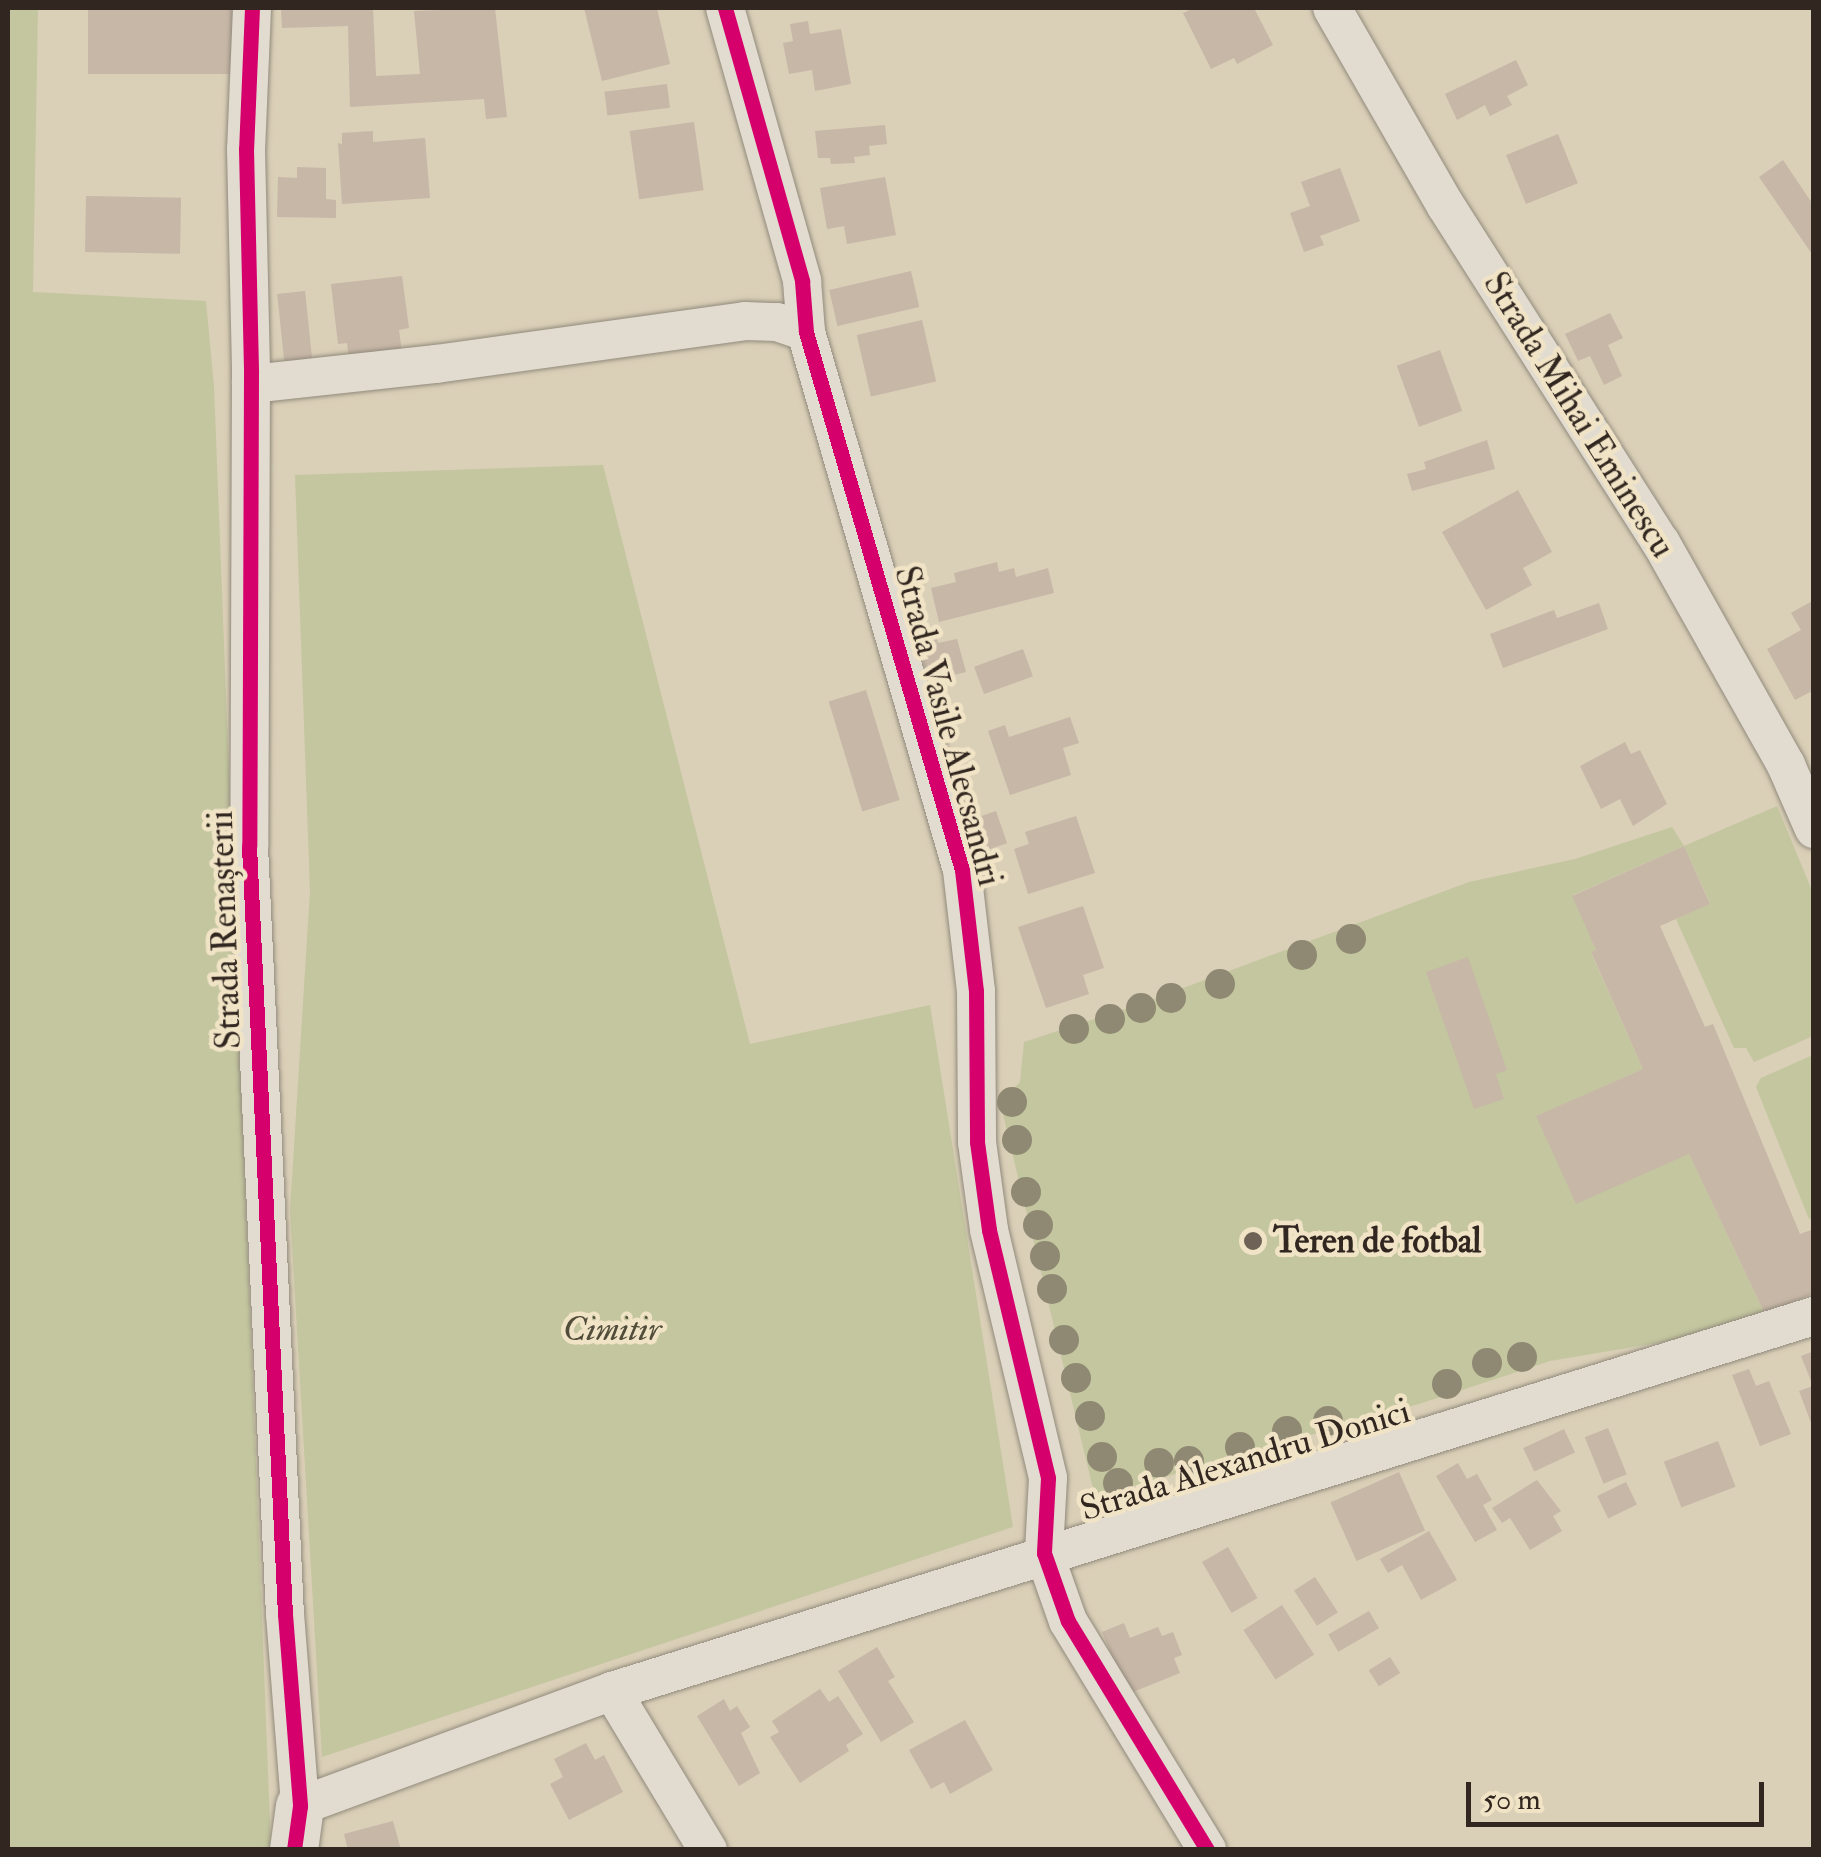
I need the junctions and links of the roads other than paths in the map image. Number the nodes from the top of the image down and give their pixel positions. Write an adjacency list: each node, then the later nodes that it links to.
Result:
1 (252, 8): 5 (street, Strada Renașterii)
2 (725, 8): 4 (street, Strada Vasile Alecsandri)
3 (1332, 8): 6 (street, Strada Mihai Eminescu)
4 (806, 332): 5 (street); 9 (street, Strada Vasile Alecsandri)
5 (251, 384): 11 (street, Strada Renașterii)
6 (1800, 762): 7 (street, Strada Mihai Eminescu)
7 (1814, 829)
8 (1814, 1316): 9 (street, Strada Alexandru Donici)
9 (1044, 1553): 10 (street, Strada Alexandru Donici); 13 (street, Strada Vasile Alecsandri)
10 (612, 1691): 11 (street, Strada Alexandru Donici); 12 (street)
11 (297, 1828)
12 (708, 1850)
13 (1206, 1850)

